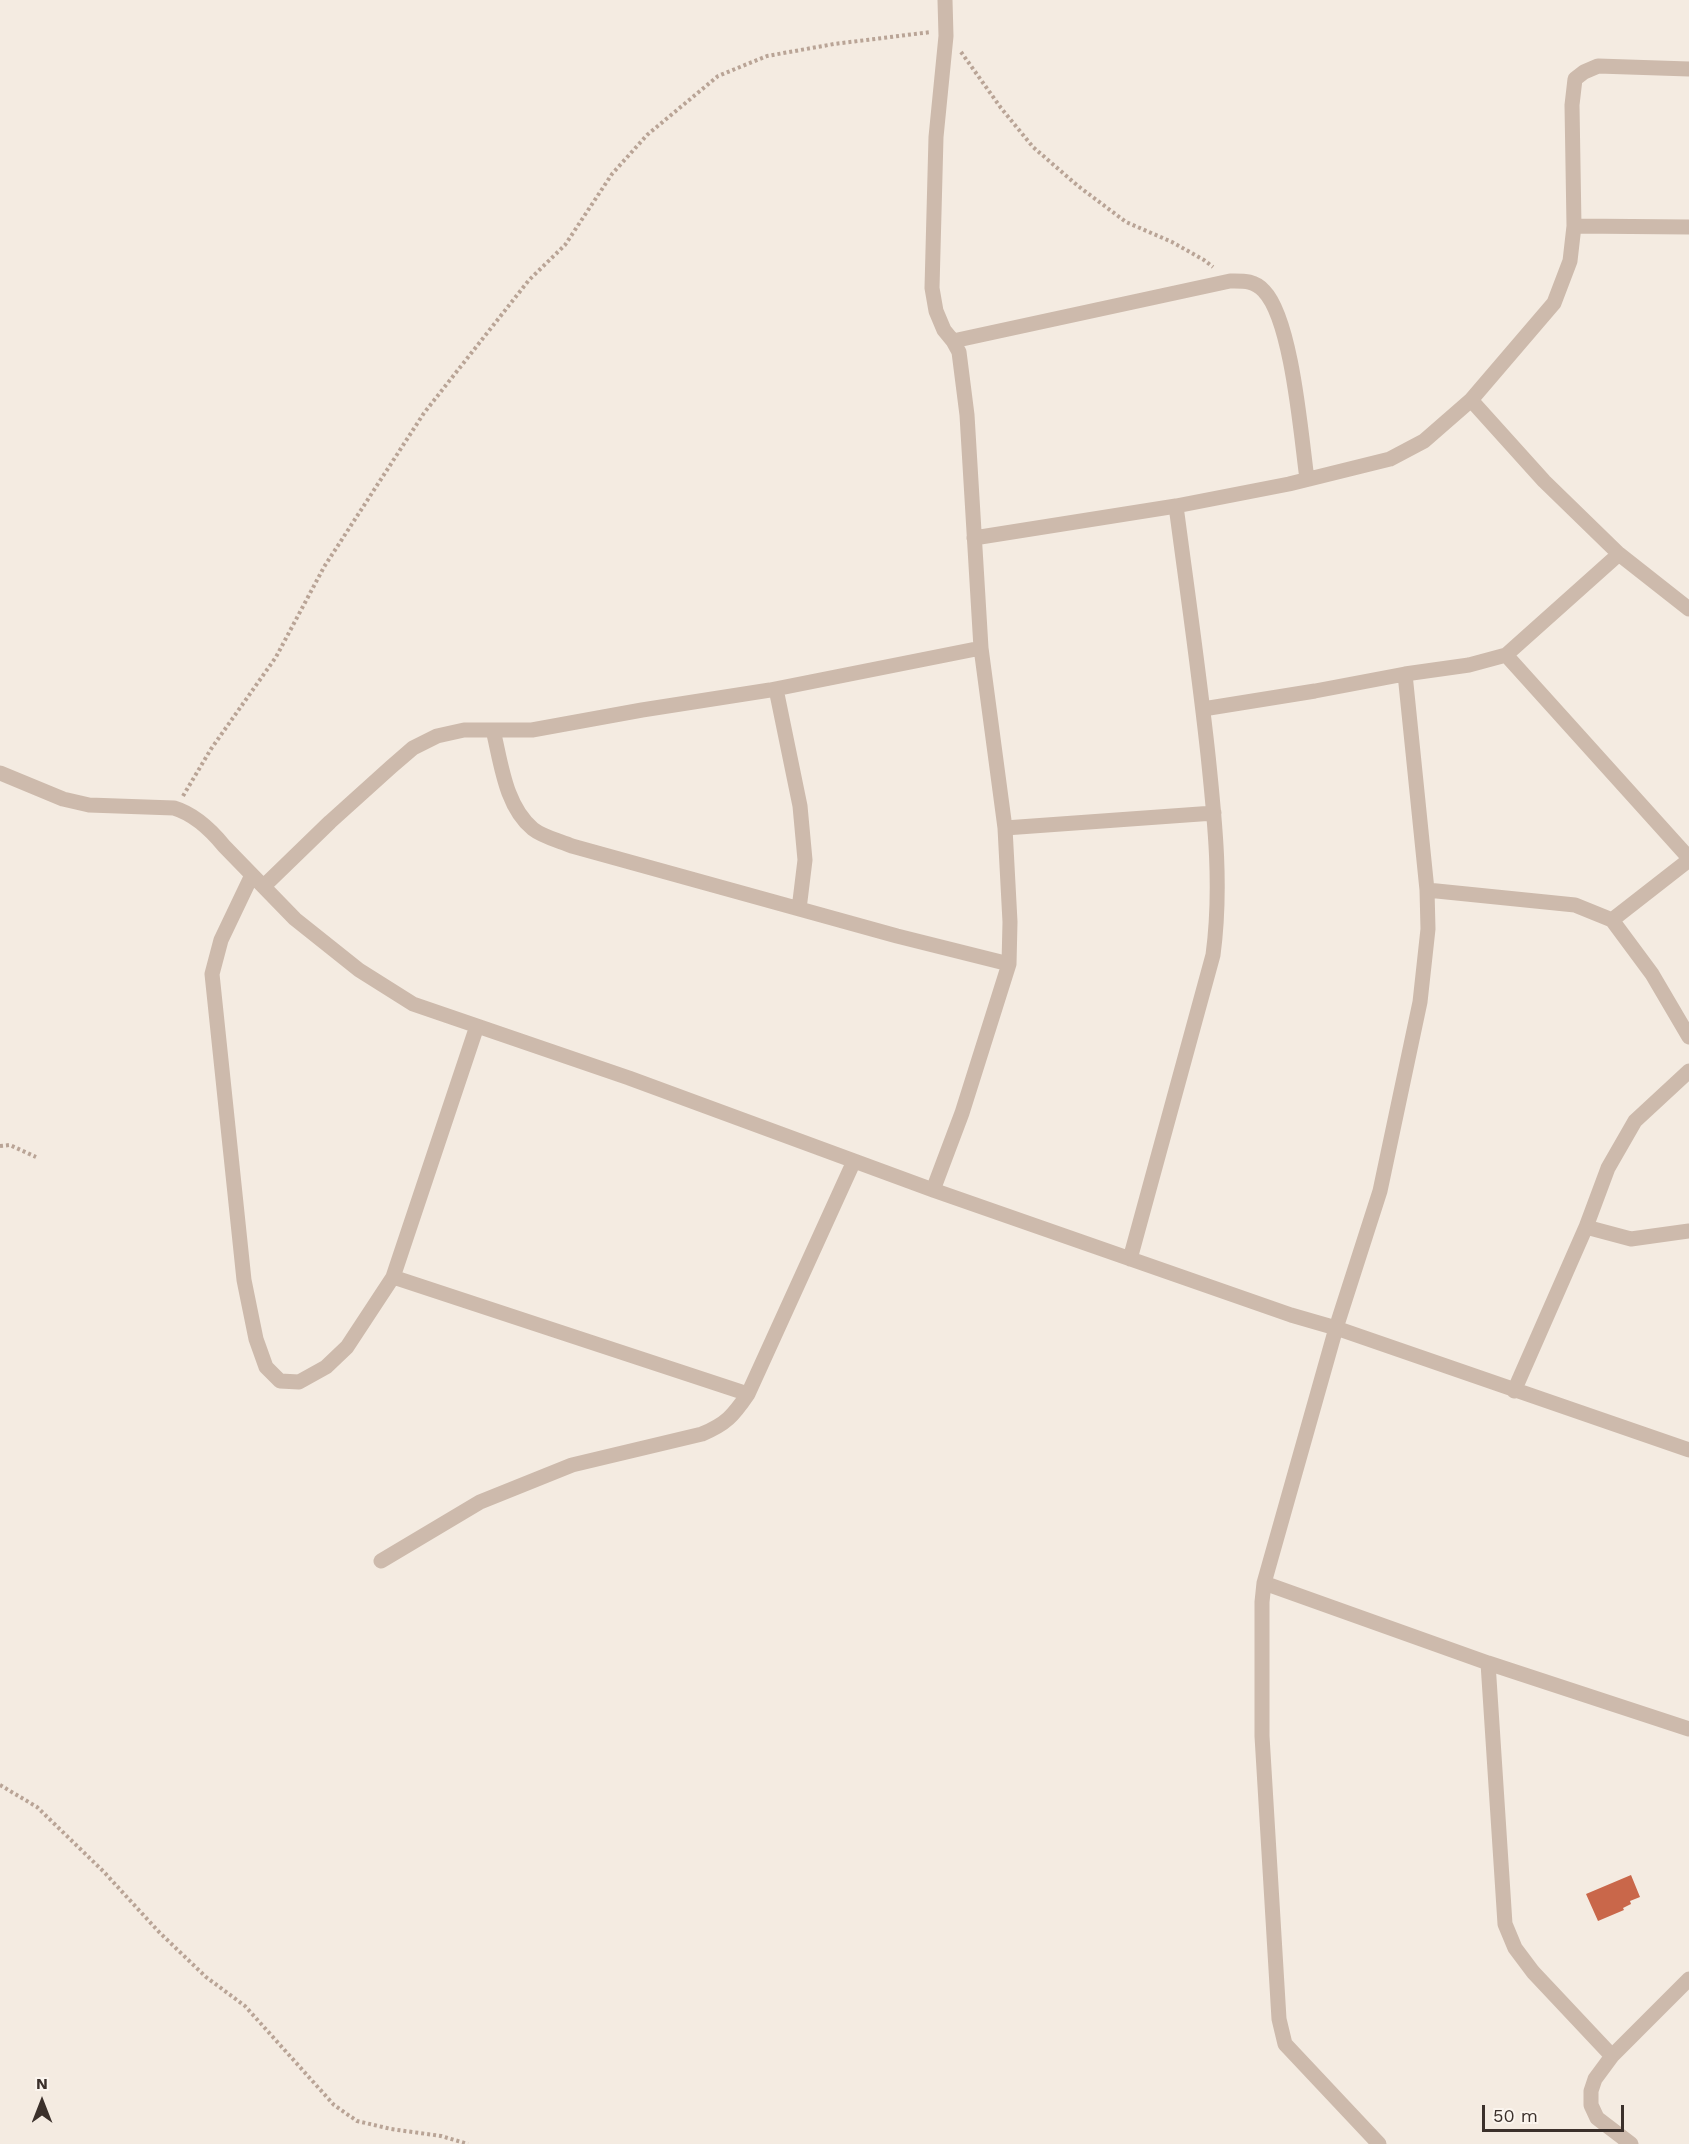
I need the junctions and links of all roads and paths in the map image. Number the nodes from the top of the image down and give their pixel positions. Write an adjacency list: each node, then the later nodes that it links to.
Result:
1 (945, 0): 2 (street)
2 (946, 33): 6 (path); 7 (street); 21 (path)
3 (1689, 69): 4 (street)
4 (1574, 226): 5 (street); 8 (street)
5 (1689, 227)
6 (1230, 281): 7 (street); 9 (street)
7 (953, 341): 11 (street)
8 (1471, 400): 9 (street); 12 (street)
9 (1308, 479): 10 (street)
10 (1176, 506): 11 (street); 18 (street)
11 (974, 537): 14 (street)
12 (1619, 554): 13 (street); 15 (street)
13 (1689, 609)
14 (981, 648): 17 (street); 23 (street)
15 (1506, 655): 16 (street); 24 (street)
16 (1405, 674): 18 (street); 27 (street)
17 (776, 689): 19 (street); 28 (street)
18 (1203, 709): 22 (street)
19 (493, 730): 26 (street); 28 (street)
20 (0, 772): 21 (street)
21 (174, 808): 25 (street)
22 (1214, 813): 23 (street); 40 (street)
23 (1005, 828): 30 (street)
24 (1689, 859): 29 (street)
25 (252, 875): 26 (street); 41 (street)
26 (264, 886): 31 (street)
27 (1427, 890): 29 (street); 42 (street)
28 (799, 909): 30 (street)
29 (1612, 920): 32 (street)
30 (1009, 964): 37 (street)
31 (477, 1026): 36 (street); 41 (street)
32 (1689, 1037)
33 (1689, 1071): 38 (street)
34 (0, 1146): 35 (path)
35 (36, 1157)
36 (854, 1161): 37 (street); 44 (street)
37 (933, 1190): 40 (street)
38 (1586, 1227): 39 (street); 43 (street)
39 (1689, 1231)
40 (1130, 1259): 42 (street)
41 (393, 1277): 44 (street)
42 (1336, 1328): 43 (street); 47 (street)
43 (1514, 1391): 45 (street)
44 (748, 1394): 46 (street)
45 (1689, 1450)
46 (381, 1561)
47 (1264, 1583): 48 (street); 54 (street)
48 (1488, 1663): 49 (street); 52 (street)
49 (1689, 1729)
50 (0, 1785): 53 (path)
51 (1689, 1979): 52 (street)
52 (1612, 2056): 55 (street)
53 (468, 2144)
54 (1379, 2144)
55 (1631, 2144)

